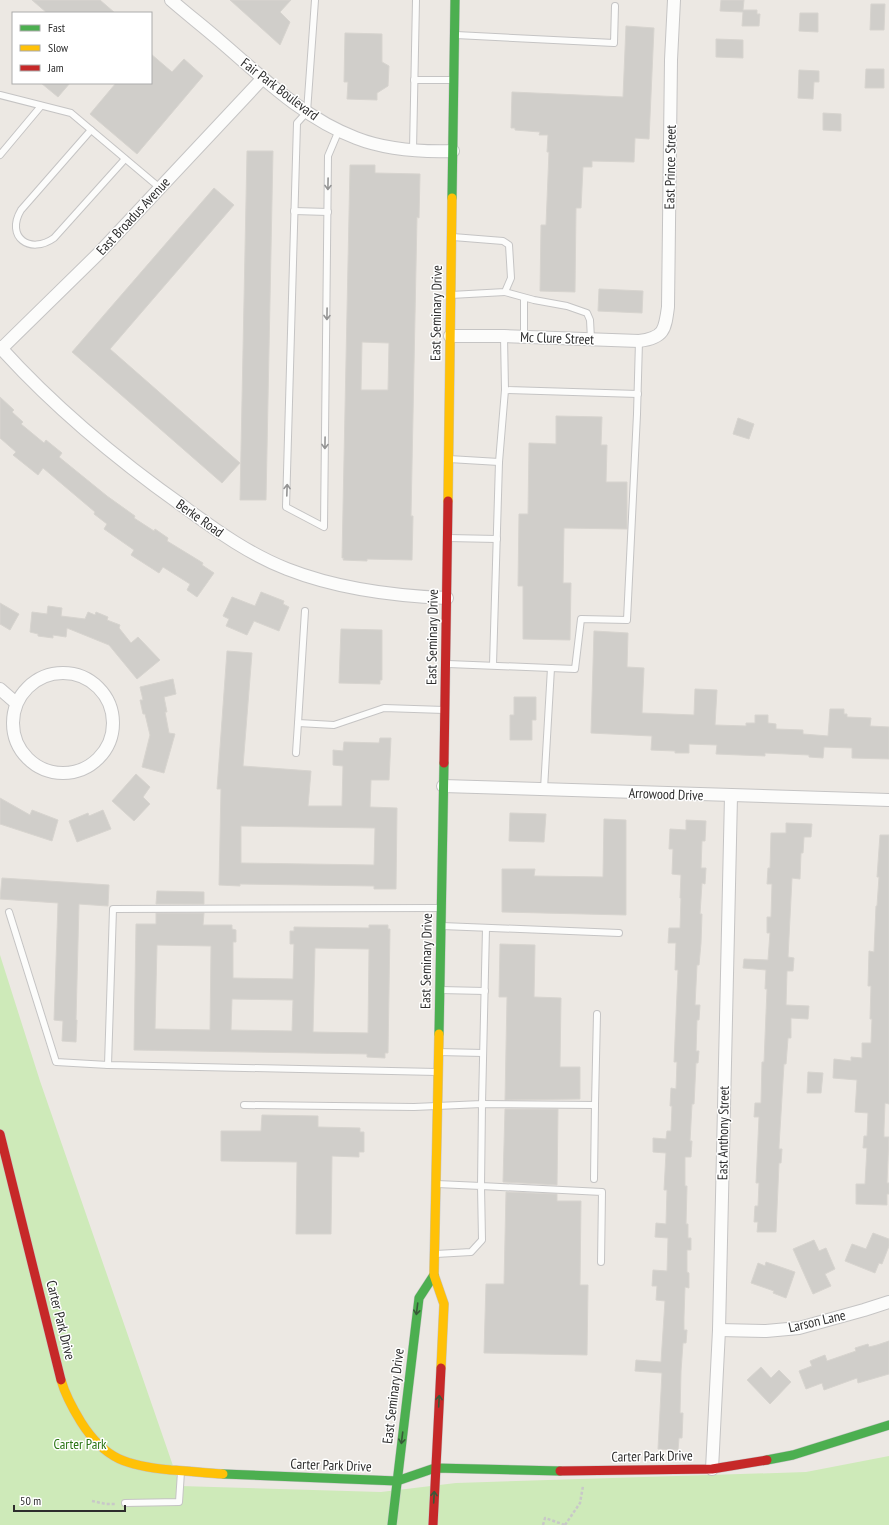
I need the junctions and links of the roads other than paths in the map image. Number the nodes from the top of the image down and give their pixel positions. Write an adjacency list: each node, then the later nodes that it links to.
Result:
1 (171, 0): 8 (street, Fair Park Boulevard)
2 (315, 0): 13 (lane)
3 (416, 0): 9 (lane)
4 (455, 0): 7 (main road, East Seminary Drive)
5 (674, 0): 27 (street, East Prince Street)
6 (615, 6): 7 (lane)
7 (454, 35): 10 (main road, East Seminary Drive)
8 (262, 79): 13 (street, Fair Park Boulevard); 20 (street, East Broadus Avenue)
9 (414, 80): 10 (lane); 16 (lane)
10 (454, 80): 17 (main road, East Seminary Drive)
11 (0, 95): 12 (lane)
12 (42, 106): 14 (lane); 18 (lane)
13 (307, 112): 15 (street, Fair Park Boulevard); 21 (lane)
14 (91, 130): 19 (lane); 19 (lane)
15 (340, 130): 16 (street, Fair Park Boulevard); 22 (lane, one-way to 22)
16 (413, 150): 17 (street, Fair Park Boulevard)
17 (452, 151): 23 (main road, East Seminary Drive)
18 (0, 155)
19 (125, 159): 20 (lane)
20 (160, 188): 33 (street, East Broadus Avenue)
21 (294, 212): 22 (lane); 22 (lane, one-way to 21)
22 (328, 212)
23 (451, 236): 24 (lane); 25 (main road, East Seminary Drive)
24 (506, 292): 25 (lane); 26 (lane)
25 (450, 294): 28 (main road, East Seminary Drive)
26 (524, 298): 30 (lane); 31 (lane)
27 (662, 332): 32 (street, Mc Clure Street)
28 (450, 336): 29 (street, Mc Clure Street); 36 (main road, East Seminary Drive)
29 (504, 336): 30 (street, Mc Clure Street); 34 (lane)
30 (524, 337): 31 (street, Mc Clure Street)
31 (591, 339): 32 (street, Mc Clure Street)
32 (639, 341): 35 (lane)
33 (1, 348): 40 (street, Berke Road)
34 (504, 390): 35 (lane); 37 (lane)
35 (638, 394): 44 (lane)
36 (448, 459): 37 (lane); 38 (main road, East Seminary Drive)
37 (499, 462): 39 (lane)
38 (448, 538): 39 (lane); 40 (main road, East Seminary Drive)
39 (497, 540): 43 (lane)
40 (447, 598): 42 (main road, East Seminary Drive)
41 (305, 611): 48 (lane)
42 (446, 664): 43 (lane); 47 (main road, East Seminary Drive)
43 (493, 665): 44 (lane)
44 (551, 668): 51 (lane)
45 (0, 689): 46 (street)
46 (16, 703): 46 (street)
47 (445, 710): 48 (lane); 50 (main road, East Seminary Drive)
48 (298, 723): 49 (lane)
49 (296, 753)
50 (444, 786): 51 (street, Arrowood Drive); 54 (main road, East Seminary Drive)
51 (544, 789): 52 (street, Arrowood Drive)
52 (731, 796): 53 (street, Arrowood Drive); 78 (street, East Anthony Street)
53 (889, 800)
54 (441, 908): 56 (main road, East Seminary Drive); 64 (lane)
55 (9, 912): 64 (lane)
56 (440, 926): 57 (lane); 59 (main road, East Seminary Drive)
57 (486, 928): 58 (lane); 60 (lane)
58 (619, 933)
59 (439, 990): 60 (lane); 62 (main road, East Seminary Drive)
60 (484, 991): 63 (lane)
61 (597, 1014): 68 (lane)
62 (438, 1052): 63 (lane); 65 (main road, East Seminary Drive)
63 (483, 1053): 66 (lane)
64 (108, 1065): 65 (lane)
65 (438, 1072): 69 (main road, East Seminary Drive)
66 (482, 1104): 68 (lane); 69 (lane); 73 (lane)
67 (244, 1105): 69 (lane)
68 (595, 1105): 71 (lane)
69 (437, 1107): 72 (main road, East Seminary Drive)
70 (0, 1134): 82 (main road, Carter Park Drive)
71 (594, 1179)
72 (435, 1184): 73 (lane); 74 (main road, East Seminary Drive)
73 (481, 1186): 74 (lane); 75 (lane)
74 (434, 1254): 76 (main road, East Seminary Drive)
75 (601, 1262)
76 (434, 1275): 80 (main road, East Seminary Drive, one-way to 76); 83 (main road, East Seminary Drive, one-way to 83)
77 (889, 1302): 78 (street, Larson Lane)
78 (719, 1330): 81 (street, East Anthony Street)
79 (889, 1425): 81 (main road, Carter Park Drive)
80 (435, 1468): 81 (main road, Carter Park Drive); 83 (main road, Carter Park Drive); 86 (main road, East Seminary Drive, one-way to 80)
81 (712, 1469)
82 (181, 1470): 83 (main road, Carter Park Drive); 84 (lane)
83 (397, 1481): 85 (main road, East Seminary Drive)
84 (124, 1503)
85 (392, 1525)
86 (433, 1525)

